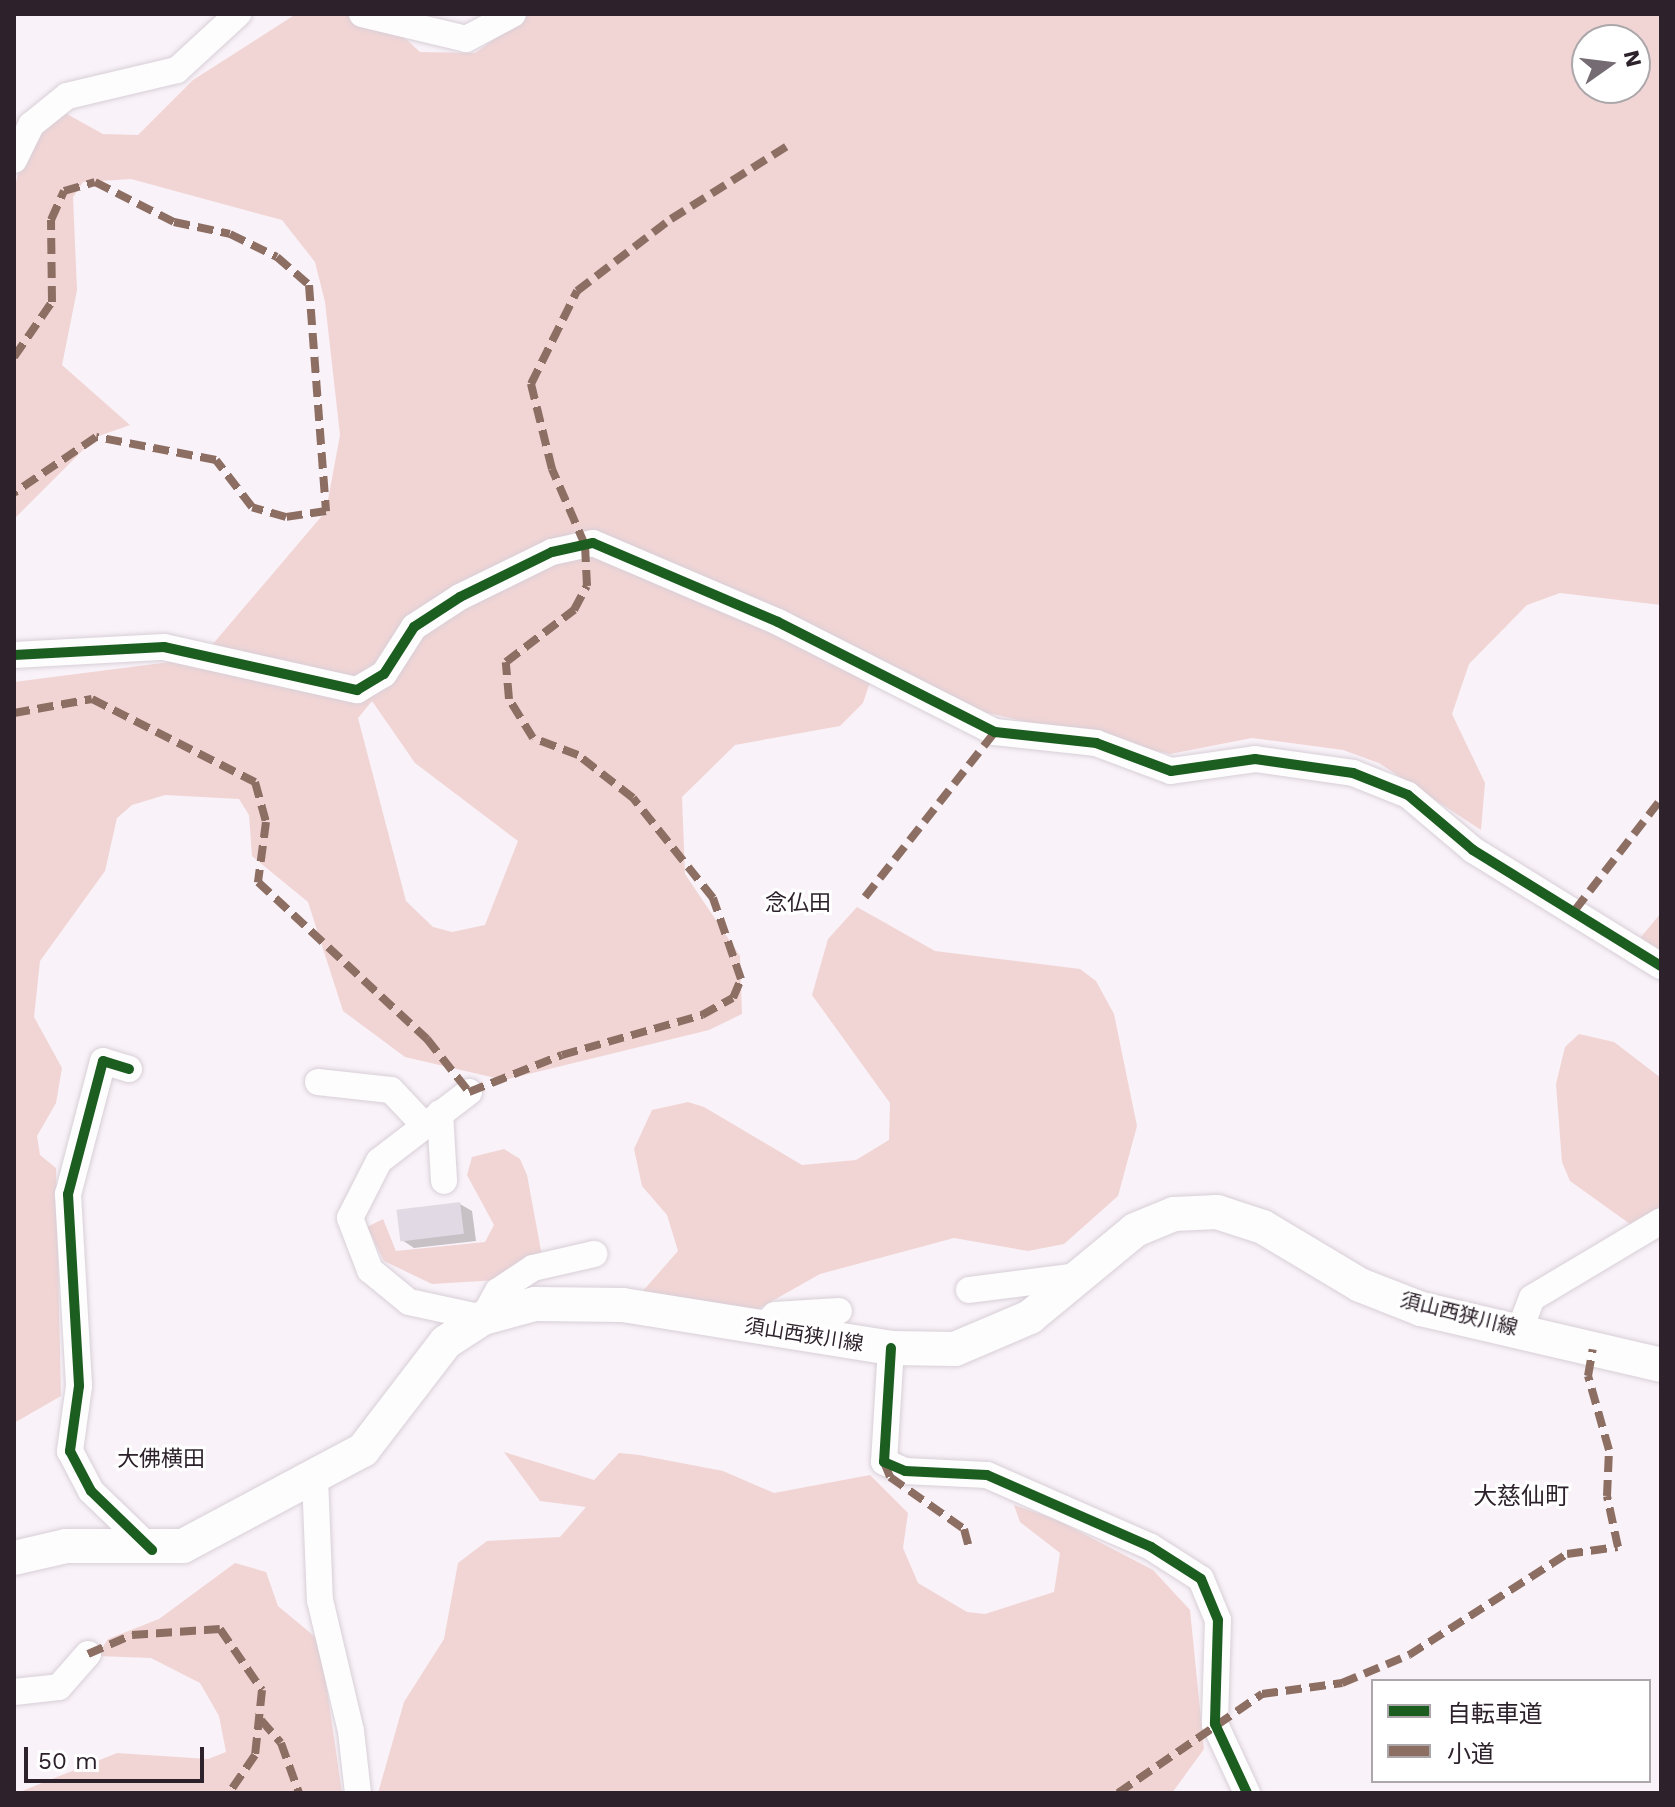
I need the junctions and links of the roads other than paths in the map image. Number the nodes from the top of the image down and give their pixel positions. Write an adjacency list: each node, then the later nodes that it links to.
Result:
1 (238, 14): 4 (street)
2 (362, 14): 3 (street)
3 (513, 14)
4 (14, 160)
5 (14, 655): 6 (street)
6 (1661, 966)
7 (129, 1069): 23 (street)
8 (318, 1082): 10 (street)
9 (469, 1092): 10 (street)
10 (432, 1119): 11 (street); 17 (street)
11 (444, 1181)
12 (1661, 1221): 19 (street)
13 (594, 1254): 17 (street)
14 (1079, 1276): 15 (street); 19 (main road, 須山西狭川線); 20 (main road, 須山西狭川線)
15 (969, 1290)
16 (839, 1311): 18 (street)
17 (483, 1318): 18 (main road, 須山西狭川線); 22 (main road, 須山西狭川線)
18 (762, 1328): 20 (main road, 須山西狭川線)
19 (1520, 1329): 21 (main road, 須山西狭川線)
20 (891, 1348): 28 (street)
21 (1661, 1365)
22 (315, 1478): 23 (main road, 須山西狭川線); 27 (street)
23 (152, 1550): 24 (main road, 須山西狭川線)
24 (14, 1558)
25 (88, 1654): 26 (street)
26 (14, 1692)
27 (358, 1793)
28 (1247, 1793)

